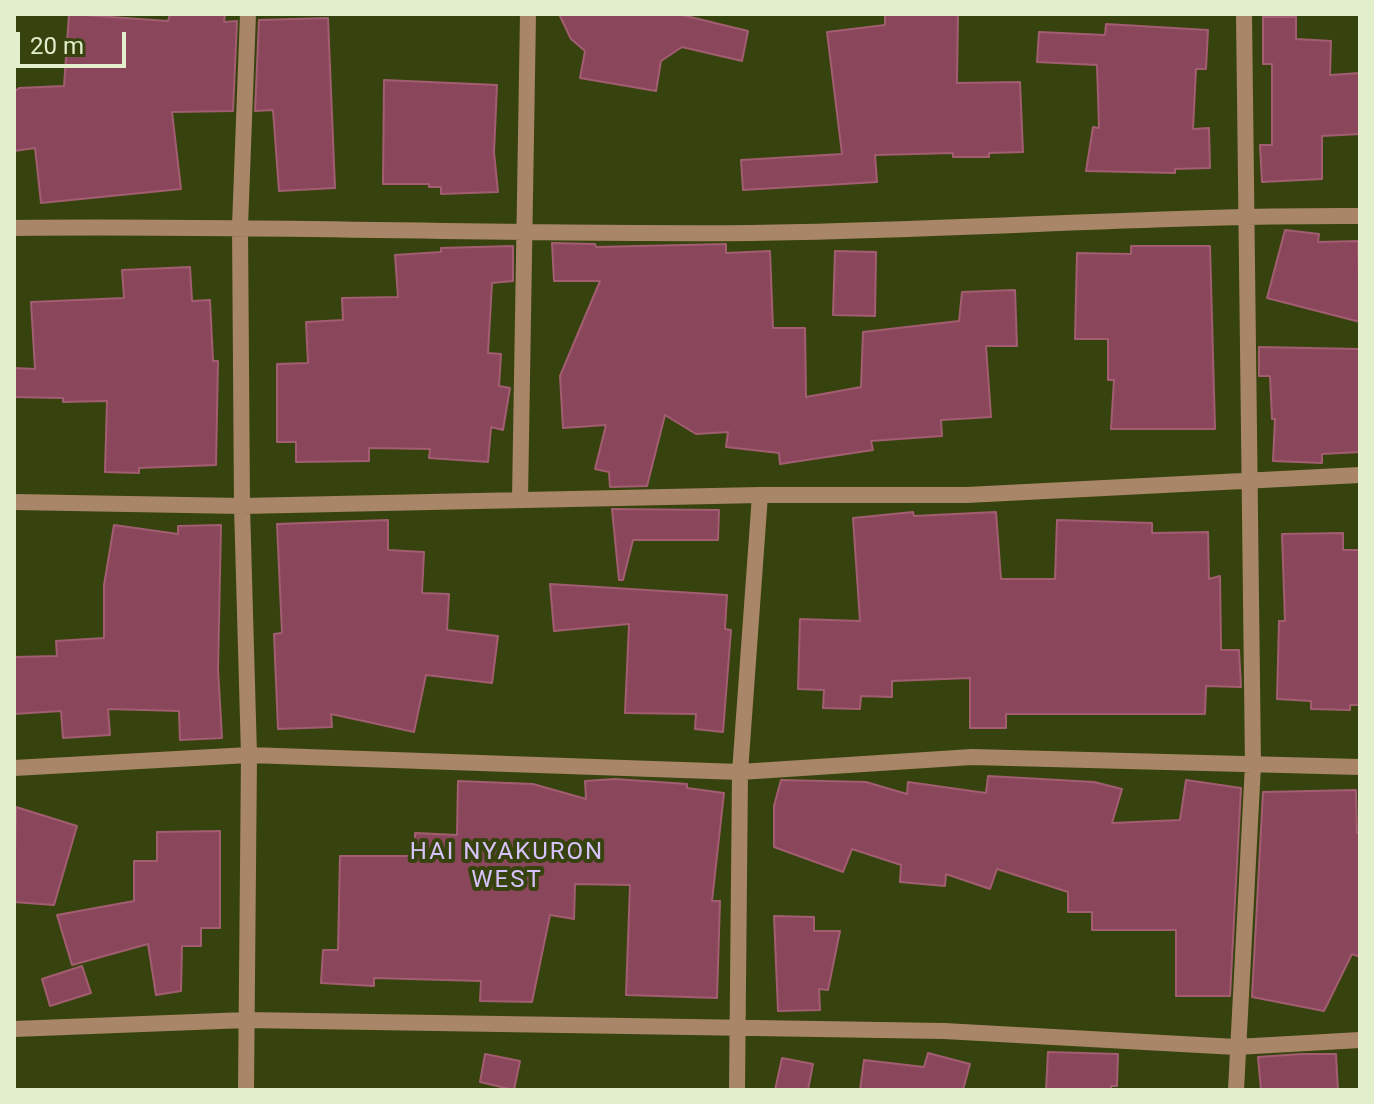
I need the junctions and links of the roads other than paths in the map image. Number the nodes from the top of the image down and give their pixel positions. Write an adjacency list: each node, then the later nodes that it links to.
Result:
1 (248, 14): 6 (street)
2 (528, 14): 8 (street)
3 (1244, 14): 4 (street)
4 (1246, 215): 5 (street); 8 (street); 10 (street)
5 (1360, 216)
6 (240, 226): 7 (street); 8 (street); 14 (street)
7 (14, 228)
8 (527, 230): 12 (street)
9 (1360, 475): 10 (street)
10 (1248, 481): 11 (street); 16 (street)
11 (760, 495): 12 (street); 19 (street)
12 (520, 499): 14 (street)
13 (14, 502): 14 (street)
14 (242, 506): 15 (street)
15 (249, 755): 18 (street); 19 (street); 20 (street)
16 (1253, 765): 17 (street); 19 (street); 24 (street)
17 (1360, 767)
18 (14, 768)
19 (740, 772): 21 (street)
20 (246, 1020): 21 (street); 22 (street); 25 (street)
21 (736, 1028): 24 (street); 26 (street)
22 (14, 1029)
23 (1360, 1040): 24 (street)
24 (1236, 1047): 27 (street)
25 (246, 1090)
26 (737, 1090)
27 (1236, 1090)

